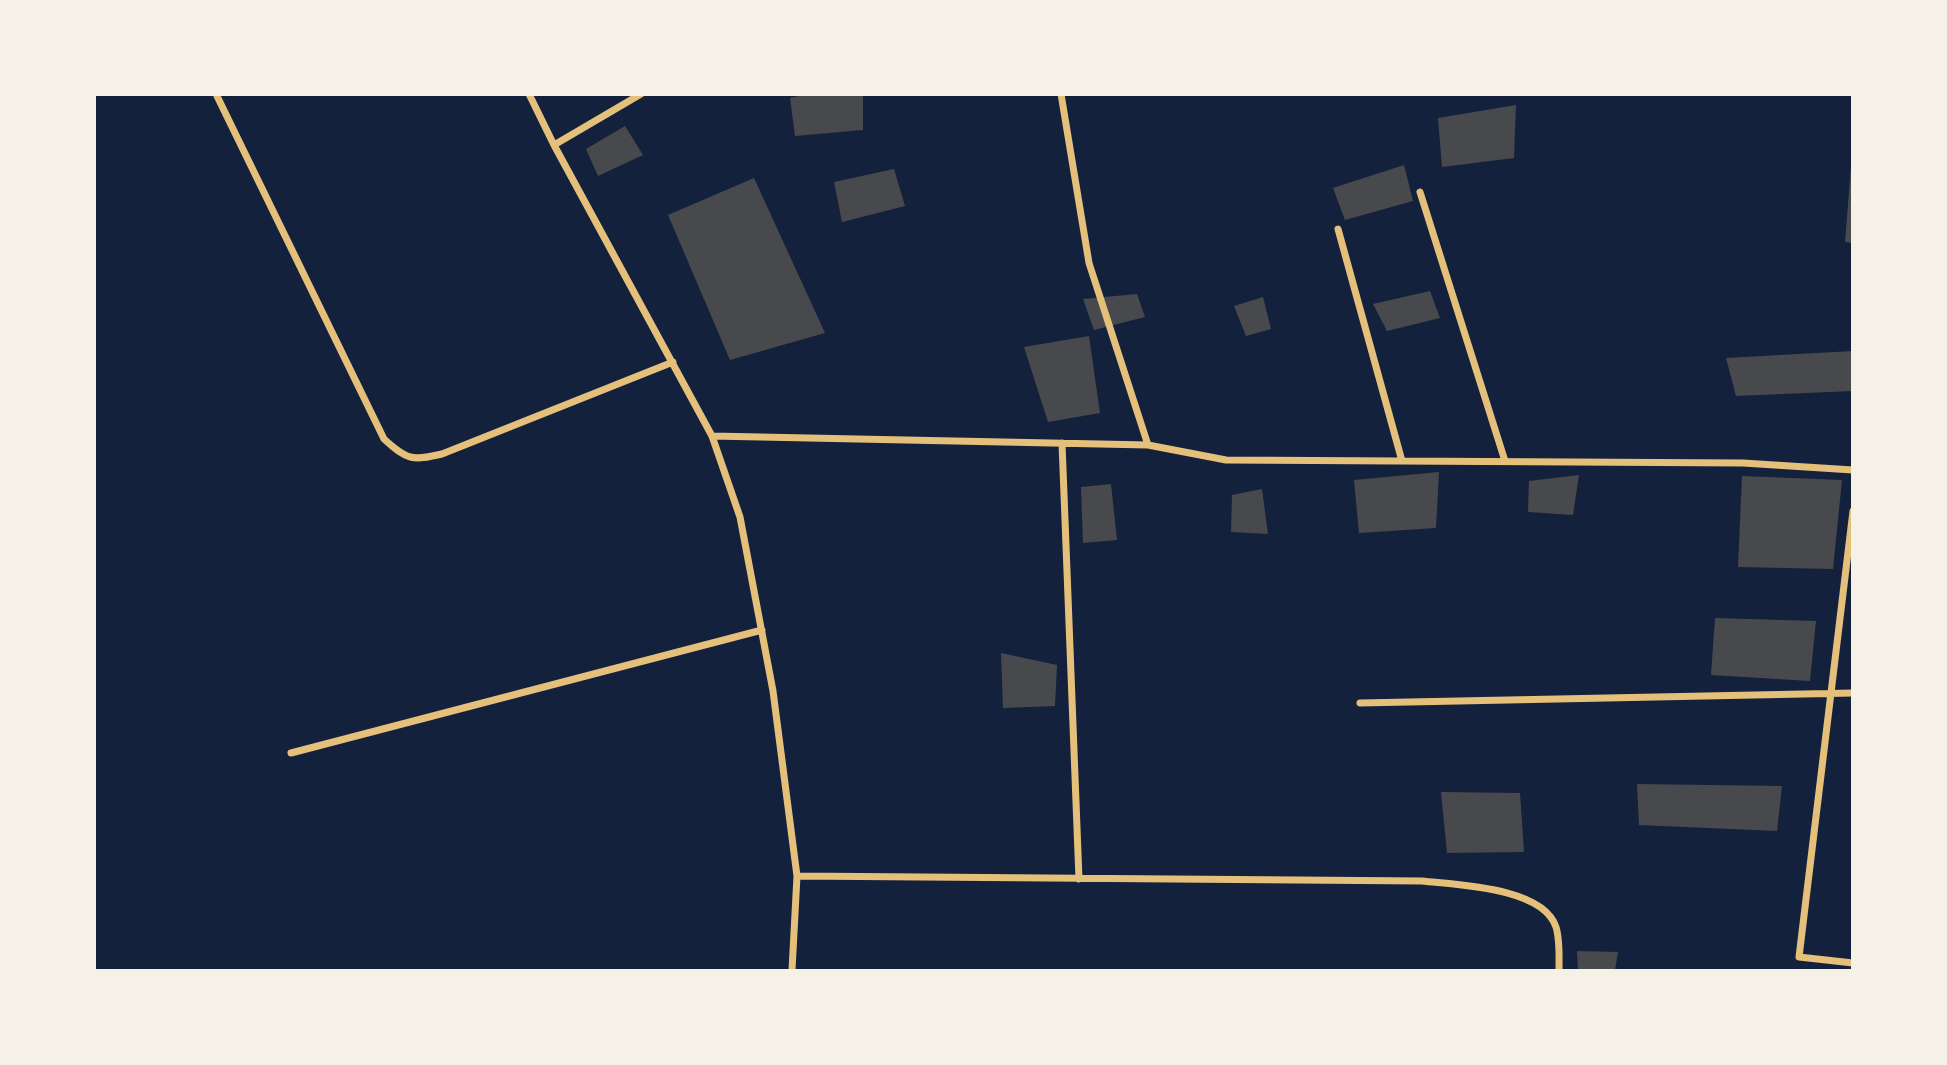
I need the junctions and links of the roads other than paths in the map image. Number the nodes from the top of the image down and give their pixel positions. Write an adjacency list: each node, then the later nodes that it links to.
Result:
1 (529, 94): 5 (street)
2 (641, 94): 5 (street)
3 (1061, 94): 11 (street)
4 (216, 96): 8 (street)
5 (554, 145): 8 (street)
6 (1420, 192): 13 (street)
7 (1338, 229): 12 (street)
8 (673, 362): 9 (street)
9 (712, 436): 10 (street); 16 (street)
10 (1062, 443): 11 (street); 22 (street)
11 (1148, 445): 12 (street)
12 (1402, 461): 13 (street)
13 (1506, 461): 14 (street)
14 (1853, 470)
15 (1853, 511): 18 (street)
16 (762, 630): 20 (street); 21 (street)
17 (1853, 693): 18 (street)
18 (1831, 694): 19 (street); 23 (street)
19 (1360, 703)
20 (291, 753)
21 (797, 876): 22 (street); 24 (street)
22 (1079, 879): 25 (street)
23 (1853, 963)
24 (792, 971)
25 (1559, 971)

